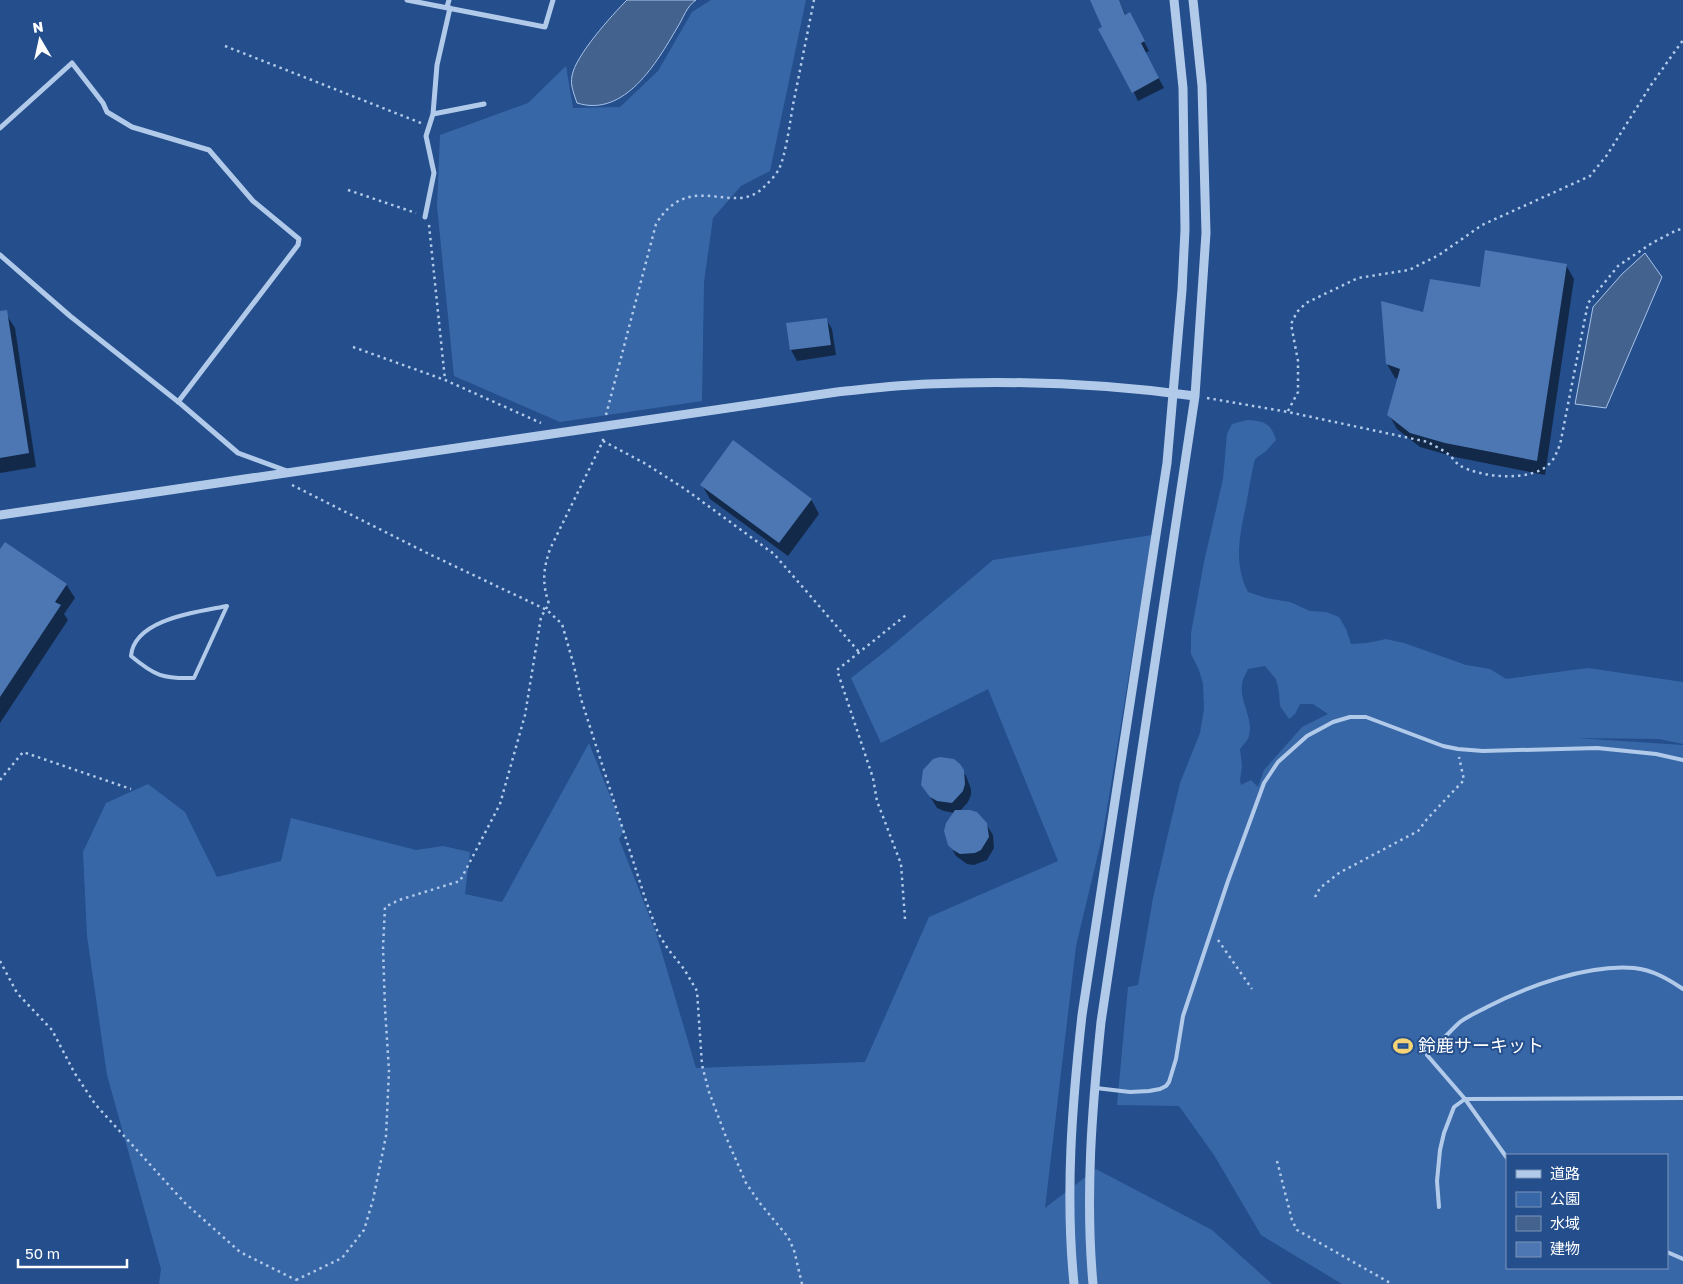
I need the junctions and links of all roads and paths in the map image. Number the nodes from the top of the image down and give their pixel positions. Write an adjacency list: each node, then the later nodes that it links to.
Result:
1 (407, 0): 7 (street)
2 (449, 0): 7 (street)
3 (553, 0): 7 (street)
4 (814, 0): 24 (path)
5 (1174, 0): 20 (street)
6 (1193, 0): 21 (street)
7 (449, 8): 11 (street)
8 (1683, 40): 23 (path)
9 (225, 46): 12 (path)
10 (484, 104): 11 (street)
11 (433, 114): 12 (street)
12 (429, 126): 15 (street)
13 (0, 128): 22 (street)
14 (348, 190): 15 (path)
15 (425, 217): 19 (path)
16 (1683, 229): 23 (path)
17 (0, 255): 22 (street)
18 (353, 347): 19 (path)
19 (445, 380): 25 (path)
20 (1174, 393): 21 (street); 24 (street); 54 (street)
21 (1195, 396): 23 (path); 43 (street)
22 (178, 402): 26 (street)
23 (1288, 412)
24 (602, 426): 25 (street)
25 (562, 432): 26 (street)
26 (290, 473): 28 (street)
27 (292, 485): 30 (path)
28 (0, 515)
29 (227, 606): 29 (lane)
30 (547, 610): 32 (path); 51 (path); 53 (path)
31 (906, 615): 32 (path)
32 (859, 652): 38 (path)
33 (1458, 750): 34 (lane); 37 (path); 39 (lane)
34 (1683, 760)
35 (0, 780): 36 (path)
36 (131, 789)
37 (1315, 897)
38 (905, 919)
39 (1212, 930): 41 (path); 43 (lane)
40 (0, 961): 51 (path)
41 (1252, 989)
42 (1683, 989): 45 (lane)
43 (1094, 1087): 55 (street)
44 (1683, 1098): 45 (lane)
45 (1465, 1099): 46 (lane); 48 (lane)
46 (1506, 1157)
47 (1277, 1161): 56 (path)
48 (1439, 1207)
49 (1668, 1252): 50 (lane)
50 (1683, 1259)
51 (296, 1280): 52 (path)
52 (296, 1284)
53 (802, 1284)
54 (1074, 1284)
55 (1093, 1284)
56 (1392, 1284)

